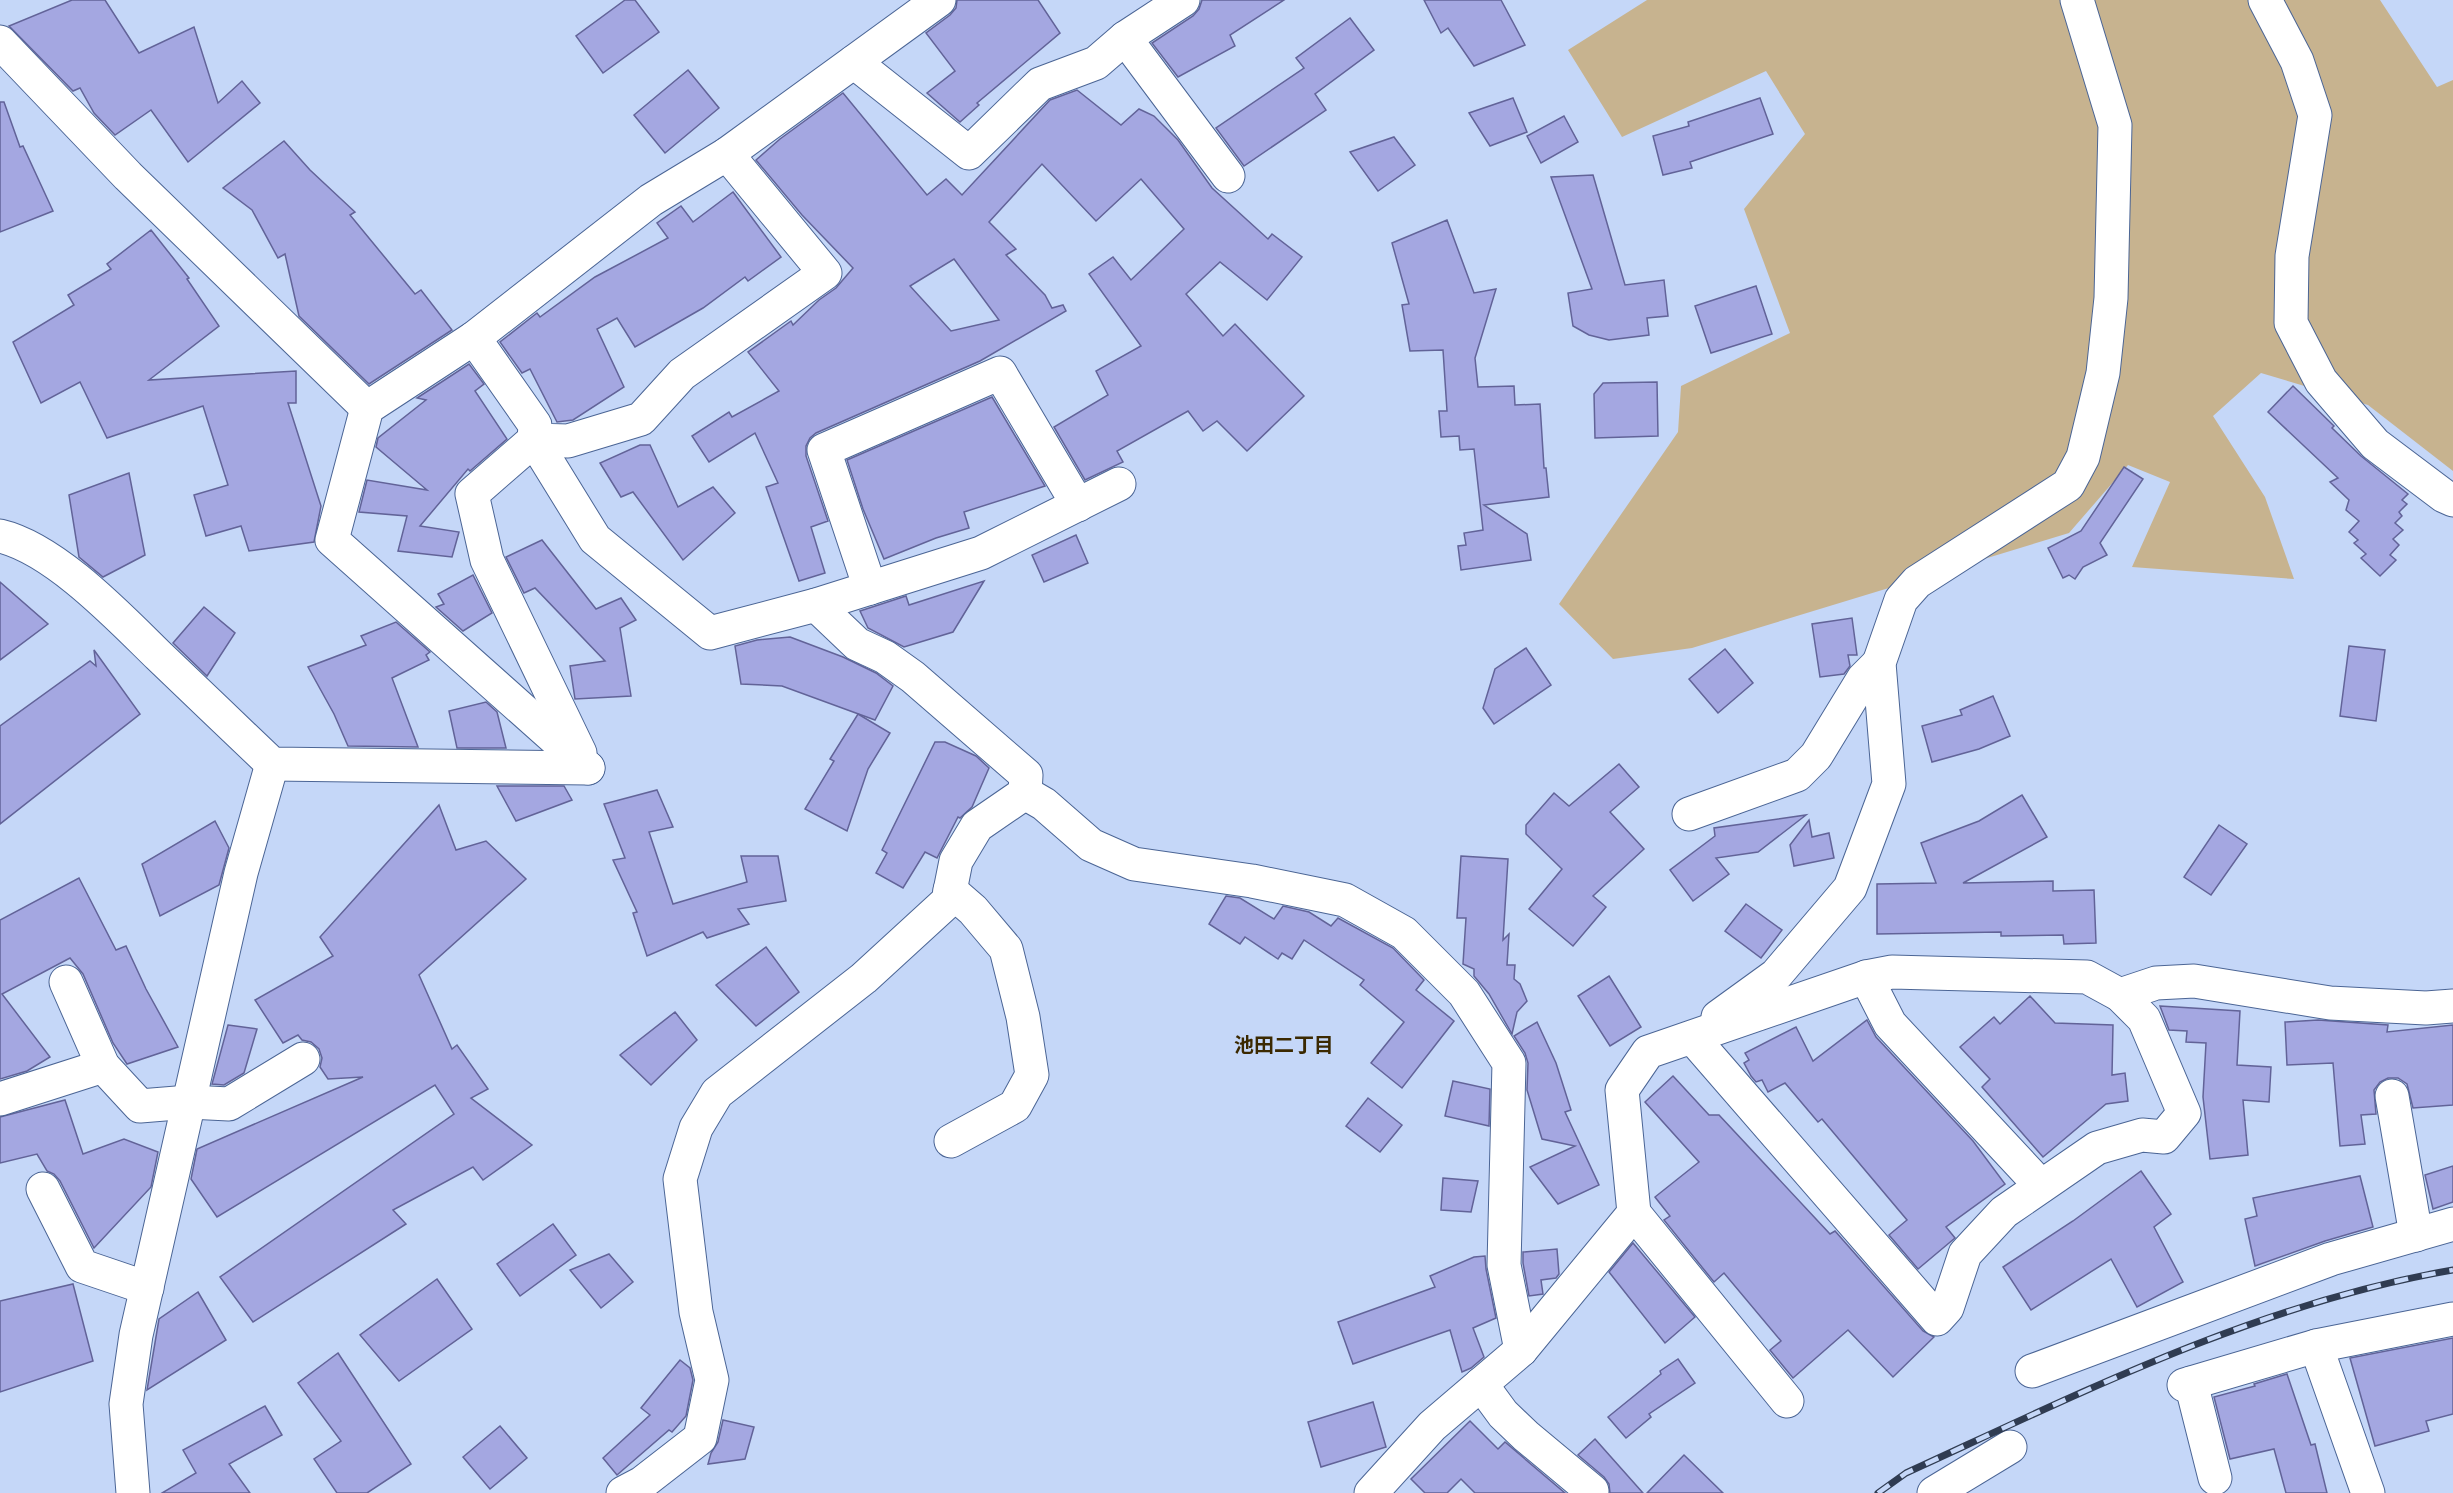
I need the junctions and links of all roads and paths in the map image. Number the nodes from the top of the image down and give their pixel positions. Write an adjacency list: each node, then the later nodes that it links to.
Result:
1 (939, 0): 7 (street)
2 (1183, 0): 5 (street)
3 (2077, 0): 19 (street)
4 (2265, 0): 14 (street)
5 (1125, 38): 7 (street); 9 (street)
6 (0, 42): 11 (street)
7 (854, 62): 8 (street)
8 (727, 154): 10 (street); 12 (street)
9 (1228, 176)
10 (474, 338): 11 (street); 12 (street)
11 (368, 408): 21 (street)
12 (534, 440): 18 (street); 21 (street)
13 (1119, 484): 15 (street)
14 (2453, 500)
15 (1078, 505): 17 (street); 17 (street)
16 (0, 536): 20 (street)
17 (870, 588): 18 (street)
18 (816, 605): 22 (street)
19 (1879, 663): 23 (street); 29 (street)
20 (272, 764): 21 (street); 34 (street)
21 (588, 768)
22 (1025, 793): 24 (street); 44 (street)
23 (1689, 814)
24 (950, 890): 35 (street); 52 (street)
25 (1866, 976): 27 (street); 29 (street); 36 (street)
26 (66, 982): 31 (street)
27 (2120, 995): 28 (street); 36 (street)
28 (2453, 1006)
29 (1692, 1036): 36 (street); 38 (street)
30 (303, 1059): 34 (street)
31 (103, 1066): 33 (street); 34 (street)
32 (2392, 1096): 40 (street)
33 (0, 1099)
34 (189, 1102): 41 (street)
35 (951, 1141)
36 (2042, 1186)
37 (43, 1189): 41 (street)
38 (1634, 1213): 44 (street); 47 (street)
39 (2453, 1224): 40 (street)
40 (2416, 1235): 45 (street)
41 (147, 1288): 51 (street)
42 (2453, 1318): 43 (street)
43 (2316, 1346): 49 (street); 55 (street)
44 (1521, 1350): 46 (street)
45 (2032, 1371)
46 (1481, 1384): 50 (street); 53 (street)
47 (1787, 1401)
48 (2010, 1447): 54 (street)
49 (2216, 1478)
50 (1592, 1491)
51 (133, 1493)
52 (623, 1493)
53 (1371, 1493)
54 (1934, 1493)
55 (2368, 1493)

